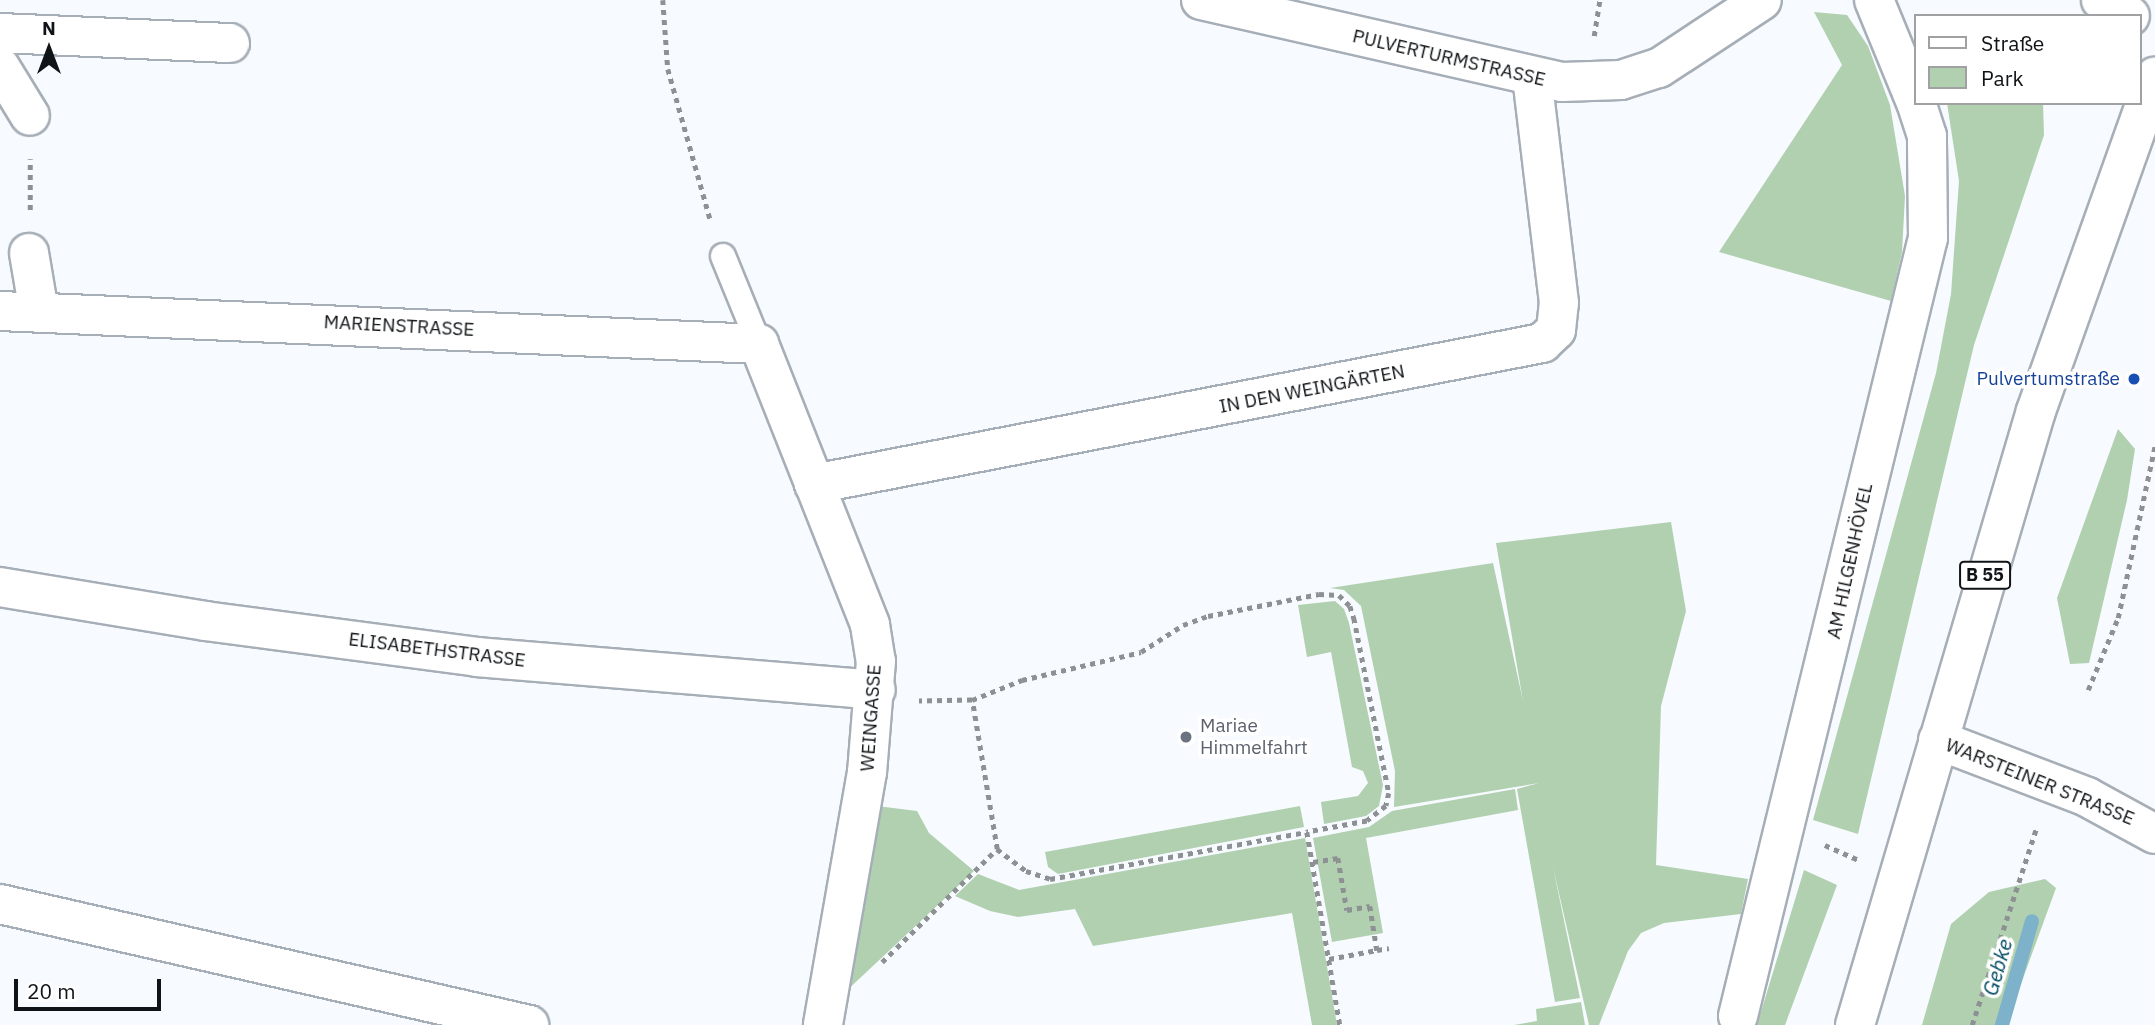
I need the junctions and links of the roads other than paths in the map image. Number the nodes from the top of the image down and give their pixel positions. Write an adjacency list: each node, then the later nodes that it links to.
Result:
1 (1201, 0): 10 (street, PULVERTURMSTRASSE)
2 (1762, 0): 10 (street, PULVERTURMSTRASSE)
3 (1874, 0): 11 (street, AM HILGENHÖVEL)
4 (2101, 0): 5 (street)
5 (2126, 14)
6 (0, 33): 7 (street)
7 (230, 43)
8 (0, 67): 13 (street)
9 (2155, 77): 22 (street, WARSTEINER STRASSE / B 55)
10 (1532, 78): 19 (street, IN DEN WEINGÄRTEN)
11 (1913, 94)
12 (1917, 105): 25 (street, AM HILGENHÖVEL)
13 (30, 116)
14 (30, 253): 17 (street)
15 (723, 256): 18 (lane)
16 (0, 311): 17 (street, MARIENSTRASSE)
17 (39, 312): 18 (street, MARIENSTRASSE)
18 (758, 344): 19 (street, WEINGASSE)
19 (814, 484): 21 (street, WEINGASSE)
20 (0, 587): 21 (street, ELISABETHSTRASSE)
21 (876, 690): 27 (street, WEINGASSE)
22 (1938, 740): 23 (street, WARSTEINER STRASSE); 28 (street, B 55)
23 (2151, 818)
24 (0, 904): 26 (street)
25 (1738, 1016)
26 (529, 1025)
27 (823, 1025)
28 (1854, 1025)

